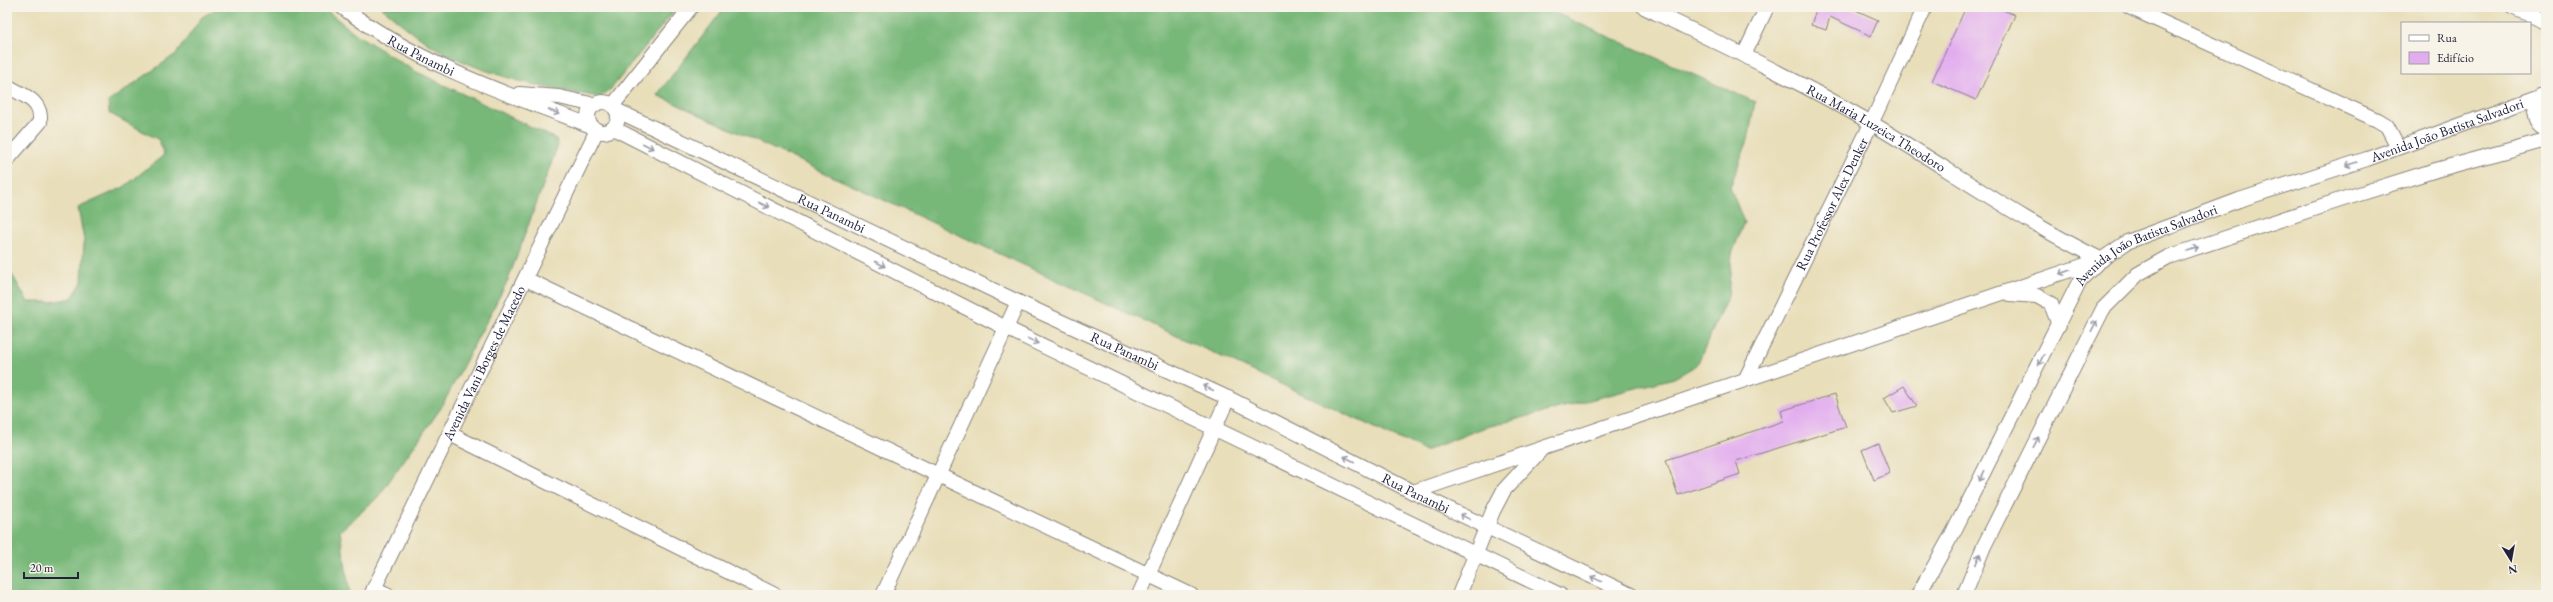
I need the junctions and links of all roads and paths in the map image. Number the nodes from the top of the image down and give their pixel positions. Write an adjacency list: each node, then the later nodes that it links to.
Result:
1 (342, 7): 11 (street, Rua Panambi)
2 (691, 7): 14 (street)
3 (1644, 7): 9 (street, Rua Maria Luzeica Theodoro)
4 (1767, 7): 9 (street)
5 (1925, 7): 15 (street, Rua Professor Alex Denker)
6 (2129, 7): 20 (street)
7 (2512, 7): 8 (street)
8 (2546, 22)
9 (1744, 55): 15 (street, Rua Maria Luzeica Theodoro)
10 (7, 86): 21 (street)
11 (505, 94): 13 (street, Rua Panambi); 16 (street, Rua Panambi, one-way to 16)
12 (2544, 95): 18 (street); 20 (street, Avenida João Batista Salvadori)
13 (595, 105): 14 (street); 16 (street)
14 (614, 108): 17 (street); 25 (street, Rua Panambi)
15 (1872, 124): 22 (street, Rua Maria Luzeica Theodoro); 28 (street, Rua Professor Alex Denker)
16 (594, 128): 17 (street); 23 (street, Avenida Vani Borges de Macedo)
17 (613, 128): 27 (street, Rua Panambi, one-way to 27)
18 (2546, 130)
19 (2546, 140): 48 (street, Avenida João Batista Salvadori, one-way to 19)
20 (2398, 147): 22 (street, Avenida João Batista Salvadori, one-way to 22)
21 (7, 160)
22 (2102, 260): 24 (street, one-way to 24); 26 (street, Avenida João Batista Salvadori)
23 (526, 279): 31 (street, Avenida Vani Borges de Macedo); 33 (street)
24 (2003, 294): 26 (street); 28 (street)
25 (1018, 302): 27 (street); 29 (street, Rua Panambi, one-way to 25)
26 (2059, 325): 47 (street, Avenida João Batista Salvadori, one-way to 47)
27 (1006, 328): 30 (street, Rua Panambi, one-way to 30); 33 (street)
28 (1746, 378): 32 (street)
29 (1228, 398): 30 (street); 34 (street, Rua Panambi, one-way to 29)
30 (1214, 429): 36 (street, Rua Panambi); 37 (street)
31 (450, 434): 38 (street, Avenida Vani Borges de Macedo); 40 (street)
32 (1542, 449): 34 (street); 35 (street)
33 (937, 475): 37 (street); 41 (street)
34 (1414, 492): 35 (street, Rua Panambi, one-way to 34)
35 (1488, 528): 36 (street); 46 (street, Rua Panambi, one-way to 35)
36 (1476, 554): 44 (street); 45 (street, Rua Panambi)
37 (1148, 574): 42 (street); 43 (street)
38 (373, 592): 39 (street)
39 (388, 595)
40 (775, 595)
41 (883, 595)
42 (1138, 595)
43 (1191, 595)
44 (1459, 595)
45 (1560, 595)
46 (1631, 595)
47 (1918, 595)
48 (1964, 595)

